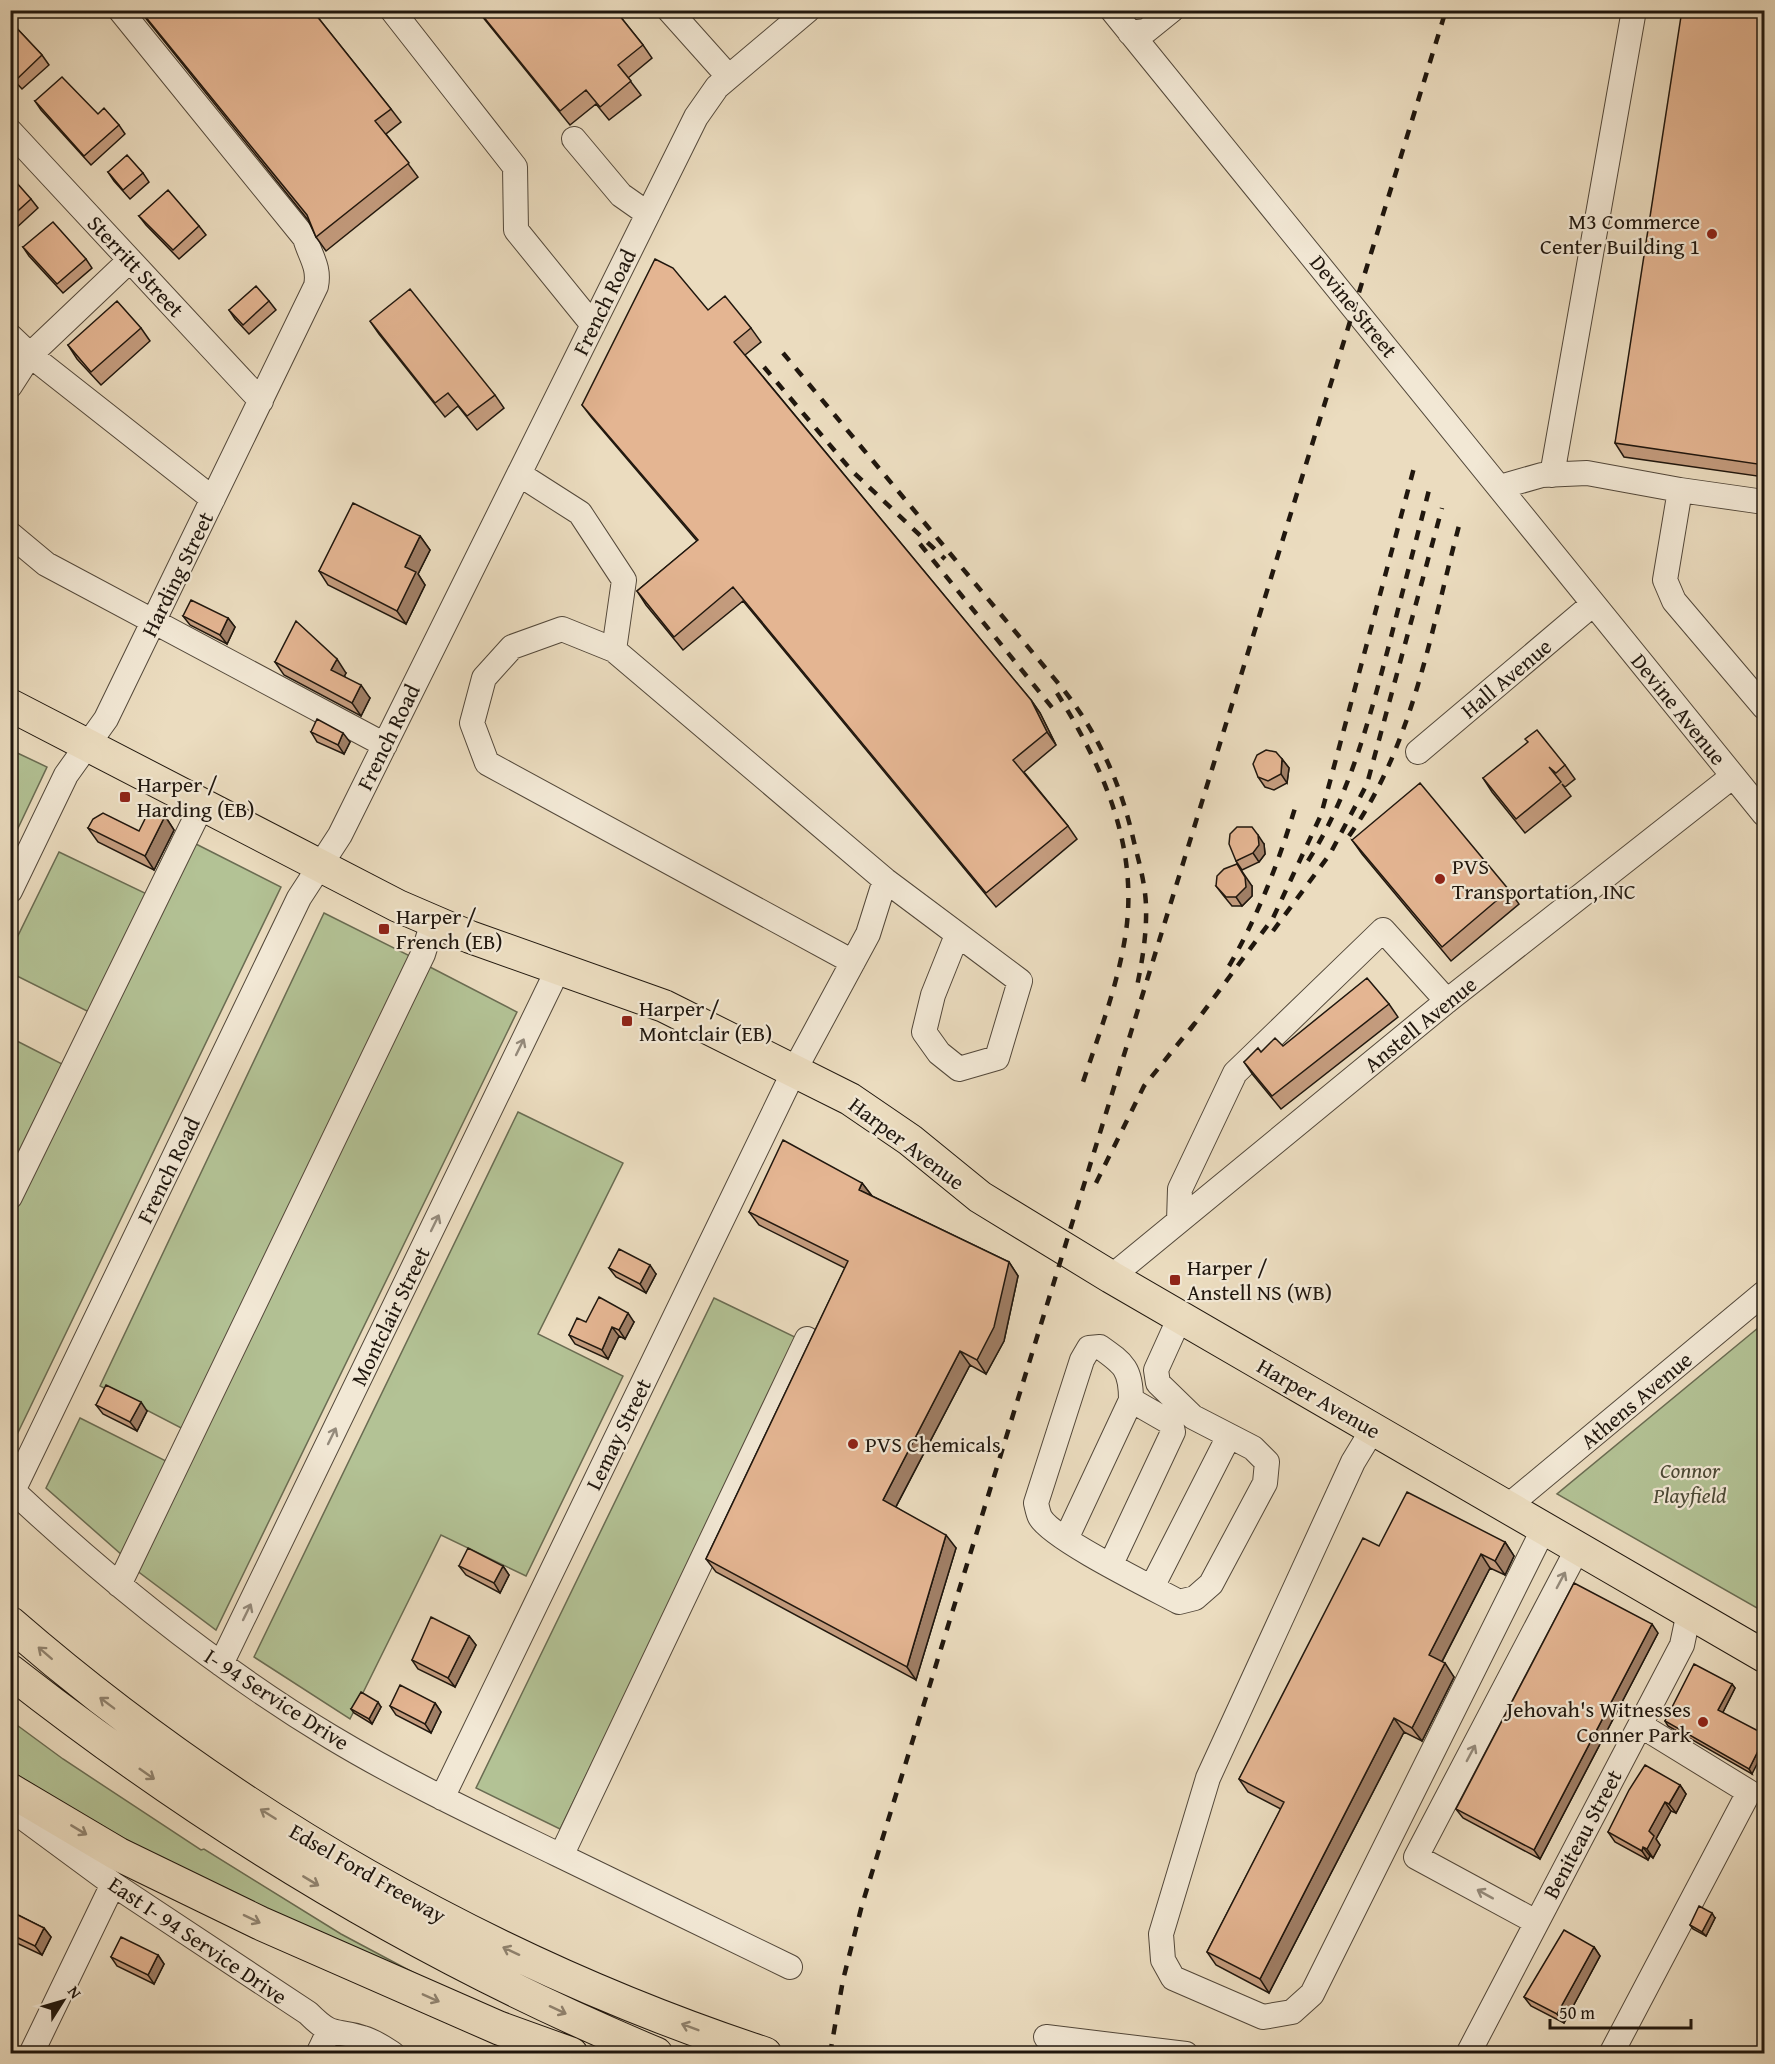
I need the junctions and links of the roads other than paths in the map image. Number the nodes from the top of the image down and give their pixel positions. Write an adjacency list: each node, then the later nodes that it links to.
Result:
1 (120, 10): 18 (street, Harding Street)
2 (392, 10): 14 (street)
3 (669, 10): 9 (street)
4 (808, 10): 9 (street, French Road)
5 (1112, 10): 8 (street, Devine Street)
6 (1172, 10): 8 (street)
7 (1634, 10): 20 (street)
8 (1130, 33): 21 (street, Devine Street)
9 (728, 76): 12 (street, French Road)
10 (10, 130): 13 (street, Sterritt Street)
11 (574, 139): 12 (street)
12 (648, 214): 14 (street, French Road)
13 (129, 260): 16 (street); 18 (street, Sterritt Street)
14 (593, 325): 19 (street, French Road)
15 (10, 336): 16 (street)
16 (30, 355): 17 (street); 23 (street)
17 (10, 386)
18 (261, 401): 23 (street, Harding Street)
19 (519, 474): 28 (street); 32 (street, French Road)
20 (1552, 475): 21 (street); 22 (street)
21 (1500, 487): 26 (street, Devine Street)
22 (1680, 490): 24 (street); 30 (street)
23 (213, 499): 27 (street, Harding Street)
24 (1764, 502)
25 (10, 534): 27 (street)
26 (1593, 604): 33 (street, Hall Avenue); 34 (street, Devine Avenue)
27 (153, 623): 31 (street, Harding Street); 32 (street)
28 (614, 650): 38 (street); 42 (street)
29 (10, 705): 31 (main road, Harper Avenue)
30 (1764, 707)
31 (86, 744): 35 (main road, Harper Avenue); 39 (street, Harding Street)
32 (385, 745): 37 (street, French Road)
33 (1418, 752)
34 (1733, 776): 36 (street, Devine Avenue); 44 (street, Anstell Avenue)
35 (202, 805): 37 (main road, Harper Avenue); 46 (street)
36 (1764, 814)
37 (320, 866): 40 (main road, Harper Avenue); 55 (street, French Road)
38 (885, 880): 41 (street); 42 (street, Lemay Street)
39 (10, 891)
40 (433, 922): 43 (main road, Harper Avenue); 61 (street)
41 (957, 934): 41 (street)
42 (853, 962): 45 (street, Lemay Street)
43 (559, 967): 45 (main road, Harper Avenue); 66 (street, Montclair Street, one-way to 43)
44 (1447, 1001): 47 (street, Anstell Avenue); 47 (street)
45 (794, 1071): 48 (main road, Harper Avenue); 69 (street, Lemay Street)
46 (10, 1197)
47 (1179, 1221): 48 (street, Anstell Avenue)
48 (1111, 1277): 50 (main road, Harper Avenue)
49 (1764, 1293): 56 (street, Athens Avenue)
50 (1180, 1317): 53 (main road, Harper Avenue); 54 (street)
51 (807, 1339): 71 (street)
52 (1131, 1400): 58 (street); 58 (street); 60 (street)
53 (1373, 1429): 56 (main road, Harper Avenue); 57 (street)
54 (1229, 1436): 62 (street); 62 (street)
55 (12, 1492): 61 (street, I- 94 Service Drive)
56 (1507, 1507): 57 (main road, Harper Avenue)
57 (1544, 1528): 59 (main road, Harper Avenue)
58 (1066, 1539): 60 (street)
59 (1578, 1548): 63 (main road, Harper Avenue); 73 (street, one-way to 59)
60 (1111, 1564): 62 (street)
61 (119, 1585): 66 (street, I- 94 Service Drive)
62 (1152, 1587)
63 (1689, 1612): 65 (main road, Harper Avenue); 68 (street, Beniteau Street)
64 (10, 1623): 82 (highway, Edsel Ford Freeway, one-way to 64)
65 (1764, 1656)
66 (221, 1664): 69 (street, I- 94 Service Drive)
67 (10, 1671): 81 (highway, Edsel Ford Freeway, one-way to 81)
68 (1640, 1725): 73 (street, Beniteau Street); 85 (street)
69 (442, 1798): 71 (street, I- 94 Service Drive)
70 (12, 1809): 72 (street, East I- 94 Service Drive); 80 (highway, one-way to 80)
71 (568, 1859): 74 (street, I- 94 Service Drive)
72 (113, 1884): 75 (street, East I- 94 Service Drive); 77 (street)
73 (1536, 1922): 84 (street, Beniteau Street)
74 (790, 1967)
75 (329, 2031): 78 (street); 79 (street)
76 (1046, 2037): 83 (street)
77 (31, 2054)
78 (318, 2054)
79 (393, 2054)
80 (570, 2054)
81 (656, 2054)
82 (765, 2054)
83 (1186, 2054)
84 (1468, 2054)
85 (1611, 2054)

